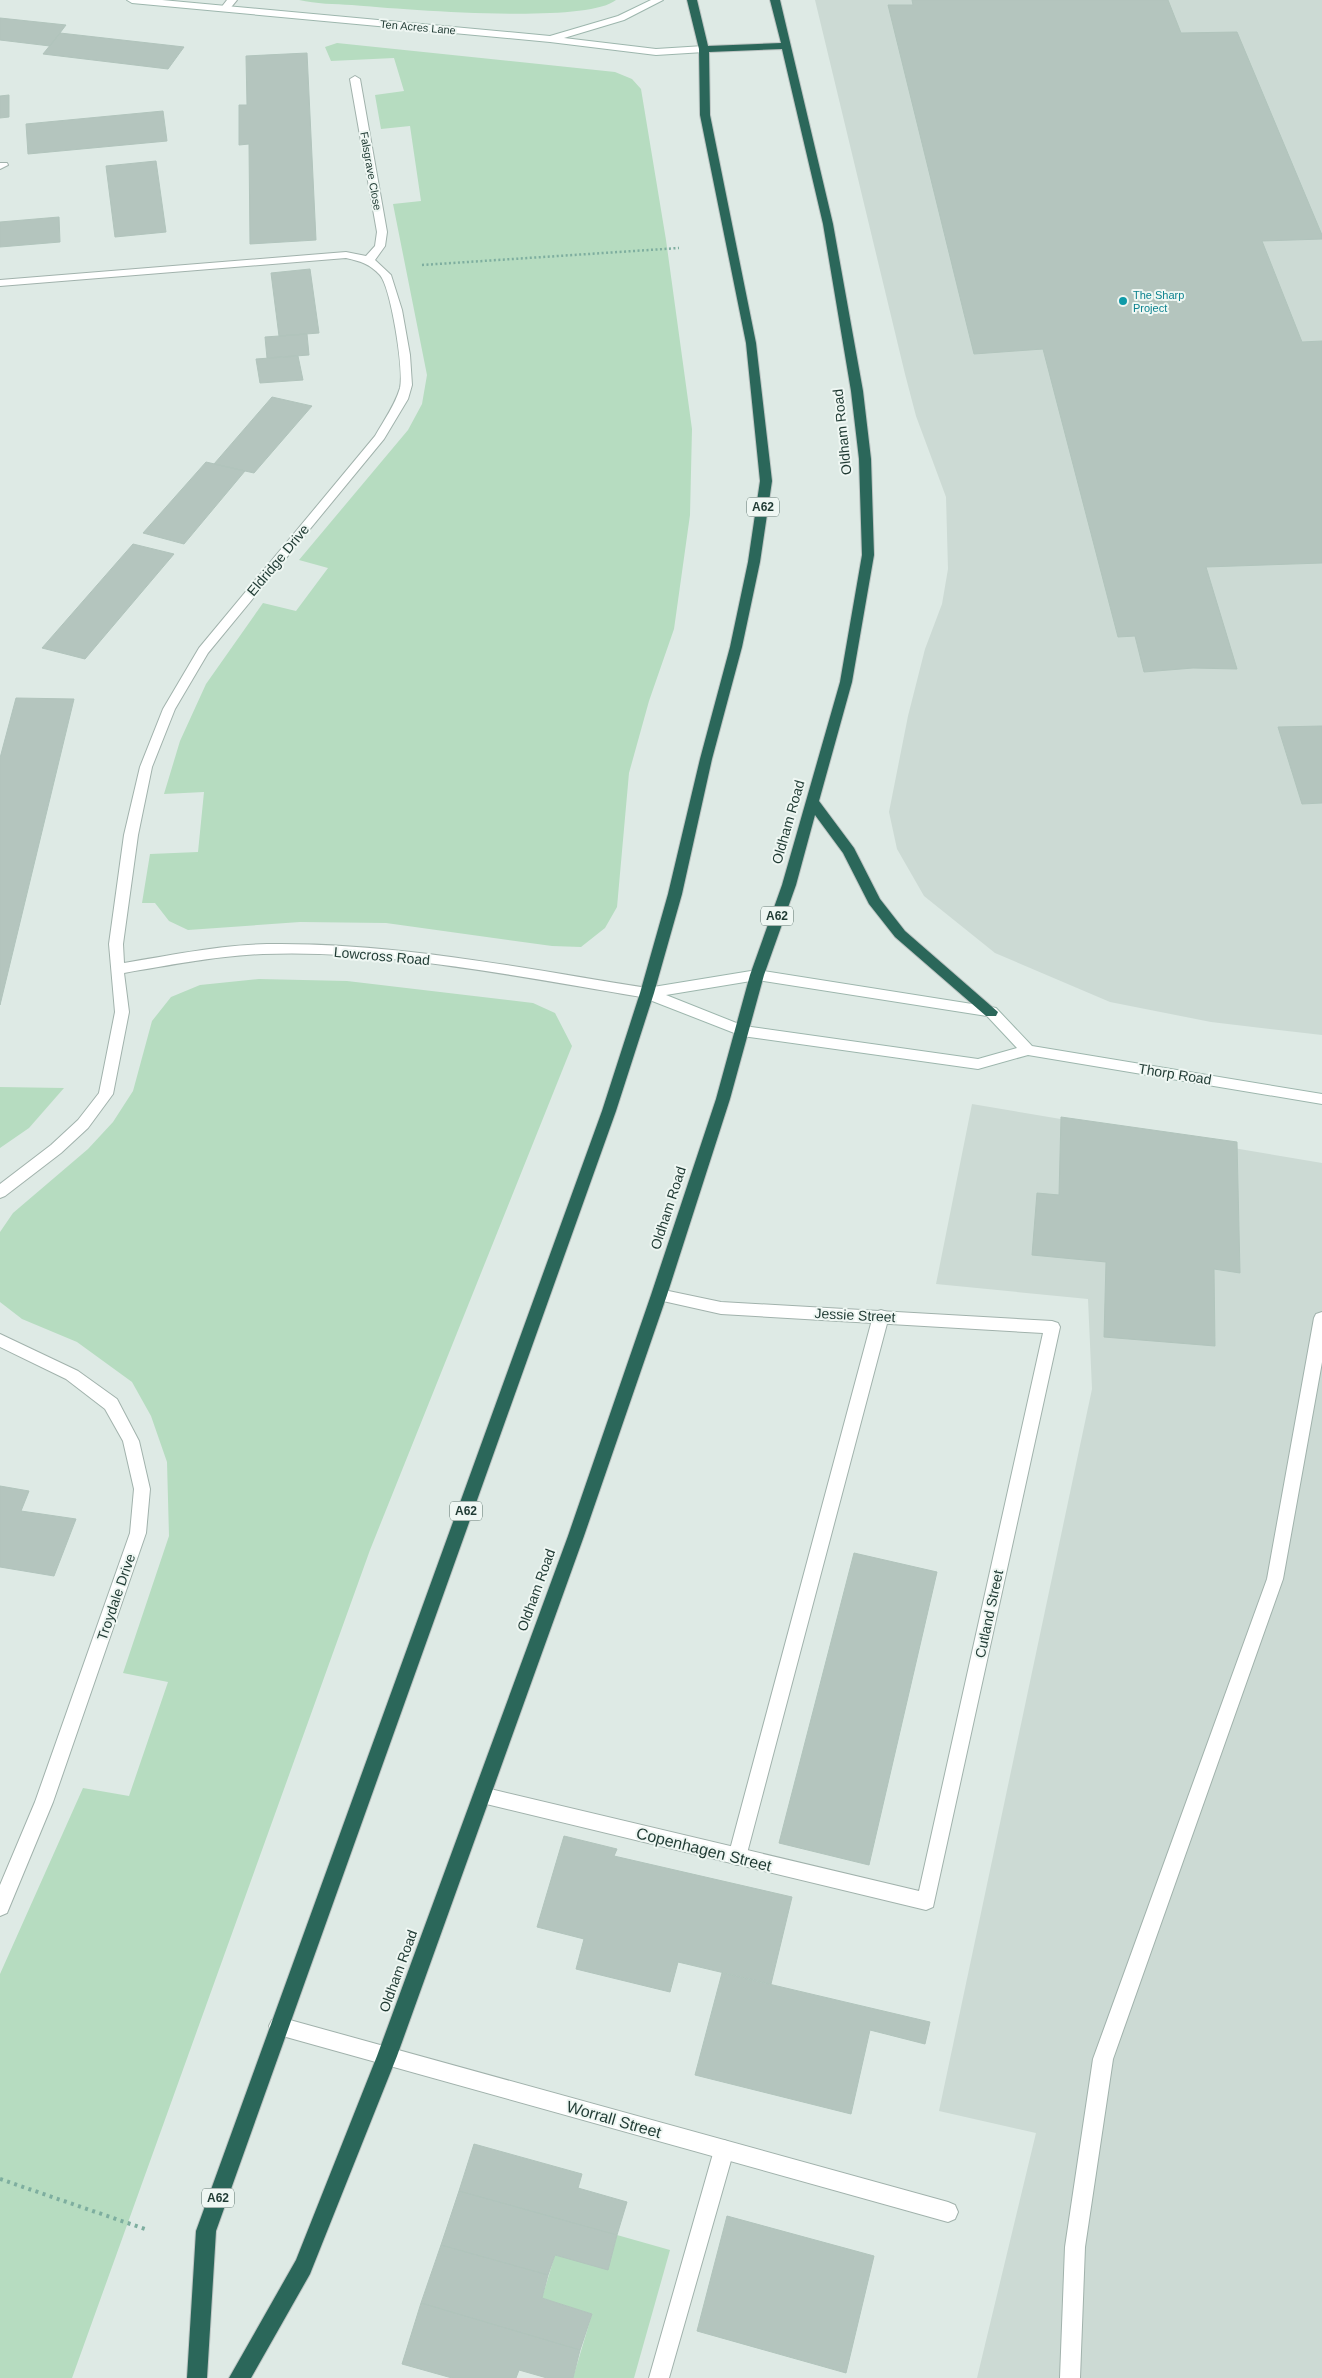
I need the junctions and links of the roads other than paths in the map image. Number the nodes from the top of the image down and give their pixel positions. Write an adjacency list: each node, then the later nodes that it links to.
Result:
1 (132, 0): 6 (street, Ten Acres Lane)
2 (232, 0): 6 (street)
3 (658, 0): 7 (street)
4 (692, 0): 9 (highway, A62)
5 (775, 0): 8 (highway, Oldham Road / A62)
6 (225, 10): 7 (street, Ten Acres Lane)
7 (550, 39): 9 (street, Ten Acres Lane)
8 (785, 46): 9 (highway); 13 (highway, Oldham Road / A62)
9 (704, 50): 16 (highway, A62)
10 (355, 79): 11 (street, Falsgrave Close)
11 (374, 264): 12 (street); 14 (street, Eldridge Drive)
12 (0, 283)
13 (813, 802): 15 (highway, Oldham Road / A62); 17 (highway)
14 (117, 970): 16 (street, Lowcross Road); 21 (street, Eldridge Drive)
15 (757, 975): 16 (street); 17 (street); 18 (highway, Oldham Road / A62)
16 (647, 993): 18 (street); 31 (highway, A62)
17 (991, 1012): 19 (street)
18 (742, 1031): 19 (street); 22 (highway, Oldham Road / A62)
19 (1028, 1050): 20 (street, Thorp Road)
20 (1322, 1098)
21 (0, 1192)
22 (659, 1296): 23 (street, Jessie Street); 27 (highway, Oldham Road / A62)
23 (881, 1316): 25 (street, Jessie Street); 28 (street)
24 (1322, 1318): 38 (street)
25 (1052, 1327): 29 (street, Cutland Street)
26 (0, 1340): 30 (street, Troydale Drive)
27 (482, 1795): 28 (street, Copenhagen Street); 32 (highway, Oldham Road / A62)
28 (737, 1857): 29 (street, Copenhagen Street)
29 (926, 1901)
30 (0, 1907)
31 (279, 2026): 32 (street, Worrall Street); 35 (highway, A62)
32 (387, 2056): 33 (street, Worrall Street); 36 (highway, Oldham Road / A62)
33 (724, 2150): 34 (street, Worrall Street); 37 (street)
34 (948, 2212)
35 (197, 2378)
36 (239, 2378)
37 (659, 2378)
38 (1070, 2378)

